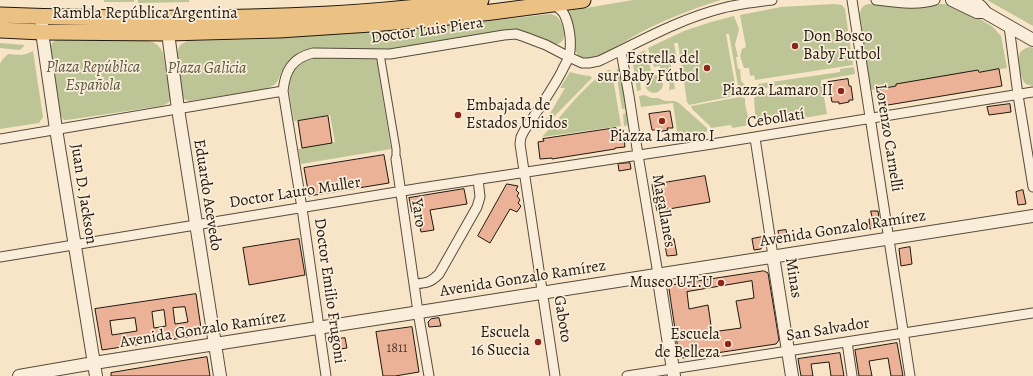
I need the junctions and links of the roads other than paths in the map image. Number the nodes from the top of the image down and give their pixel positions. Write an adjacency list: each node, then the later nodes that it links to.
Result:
1 (482, 0): 13 (main road, Rambla República Argentina)
2 (583, 0): 9 (main road, Rambla República Argentina)
3 (772, 0): 18 (street, Doctor Luis Piera)
4 (852, 0): 25 (street, Lorenzo Carnelli)
5 (876, 0): 6 (street)
6 (935, 0)
7 (952, 0): 10 (street)
8 (972, 0): 10 (street)
9 (553, 4): 13 (main road, Rambla República Argentina); 20 (street)
10 (986, 13): 14 (street)
11 (0, 14): 12 (main road, Rambla República Argentina)
12 (42, 16): 13 (main road, Rambla República Argentina); 16 (street, Juan D. Jackson)
13 (167, 25): 16 (main road, Rambla República Argentina); 24 (street, Eduardo Acevedo)
14 (1008, 26): 17 (street); 23 (street)
15 (0, 30): 16 (main road, Rambla República Argentina)
16 (42, 32): 26 (street, Juan D. Jackson)
17 (1033, 40)
18 (621, 51): 20 (street, Doctor Luis Piera); 29 (street, Magallanes)
19 (380, 54): 20 (street, Doctor Luis Piera); 21 (street, Doctor Luis Piera); 30 (street, Yaro)
20 (569, 57): 31 (street, Gaboto)
21 (283, 91): 24 (street); 35 (street, Doctor Emilio Frugoni)
22 (1033, 92): 23 (street, Cebollatí)
23 (1018, 95): 25 (street, Cebollatí); 33 (street)
24 (178, 109): 26 (street); 37 (street, Eduardo Acevedo)
25 (870, 119): 27 (street, Cebollatí); 38 (street, Lorenzo Carnelli)
26 (56, 129): 28 (street); 39 (street, Juan D. Jackson)
27 (755, 138): 29 (street, Cebollatí); 40 (street, Minas)
28 (0, 139)
29 (638, 155): 31 (street, Cebollatí); 42 (street, Magallanes)
30 (396, 160): 34 (street, Yaro)
31 (524, 173): 32 (street, Doctor Lauro Muller); 44 (street, Gaboto)
32 (478, 179): 34 (street, Doctor Lauro Muller); 43 (street)
33 (1033, 187)
34 (400, 191): 35 (street, Doctor Lauro Muller); 43 (street, Yaro)
35 (302, 208): 37 (street, Doctor Lauro Muller); 47 (street, Doctor Emilio Frugoni)
36 (1033, 216): 38 (street, Avenida Gonzalo Ramírez)
37 (196, 224): 39 (street, Doctor Lauro Muller); 50 (street, Eduardo Acevedo)
38 (889, 238): 40 (street, Avenida Gonzalo Ramírez); 48 (street, Lorenzo Carnelli)
39 (75, 244): 41 (street, Doctor Lauro Muller); 52 (street, Juan D. Jackson)
40 (773, 256): 42 (street, Avenida Gonzalo Ramírez); 51 (street, Minas)
41 (0, 257)
42 (658, 274): 44 (street, Avenida Gonzalo Ramírez); 53 (street, Magallanes)
43 (414, 284): 45 (street, Yaro)
44 (543, 293): 45 (street, Avenida Gonzalo Ramírez); 59 (street, Gaboto)
45 (418, 312): 47 (street, Avenida Gonzalo Ramírez); 58 (street, Yaro)
46 (1033, 313): 48 (street, San Salvador)
47 (319, 328): 50 (street, Avenida Gonzalo Ramírez); 57 (street, Doctor Emilio Frugoni)
48 (903, 333): 49 (street, San Salvador); 63 (street, Lorenzo Carnelli)
49 (847, 342): 51 (street, San Salvador); 62 (street)
50 (214, 344): 52 (street, Avenida Gonzalo Ramírez); 56 (street, Eduardo Acevedo)
51 (788, 351): 53 (street, San Salvador); 61 (street, Minas)
52 (94, 363): 54 (street, Avenida Gonzalo Ramírez); 55 (street, Juan D. Jackson)
53 (674, 372): 60 (street, San Salvador)
54 (18, 376)
55 (96, 376)
56 (220, 376)
57 (326, 376)
58 (429, 376)
59 (555, 376)
60 (627, 376)
61 (792, 376)
62 (852, 376)
63 (910, 376)

